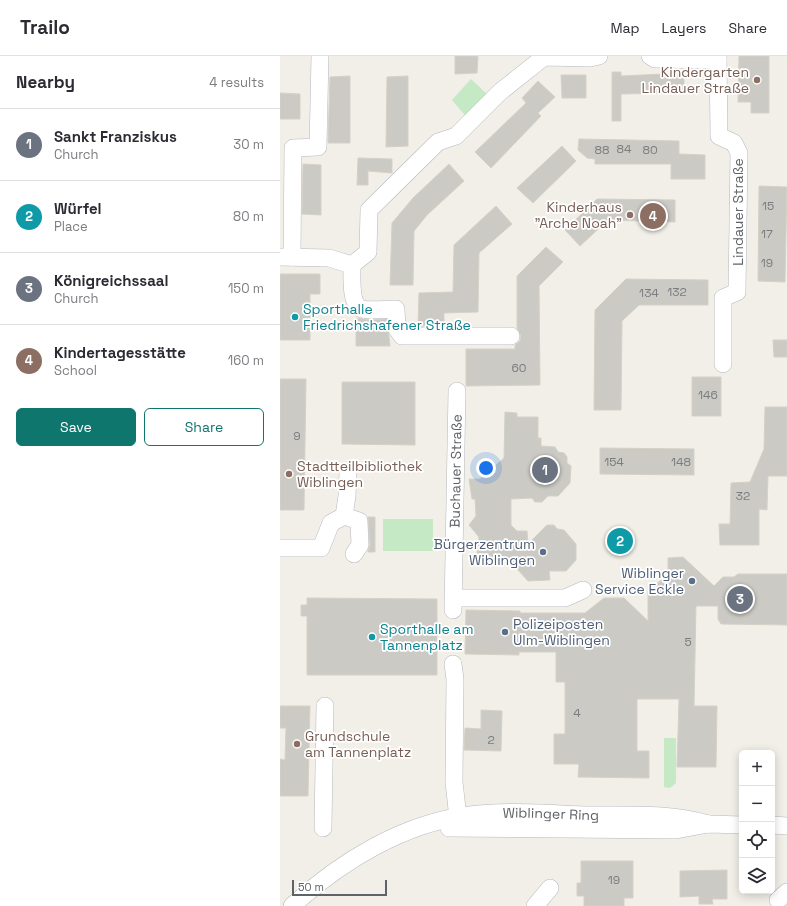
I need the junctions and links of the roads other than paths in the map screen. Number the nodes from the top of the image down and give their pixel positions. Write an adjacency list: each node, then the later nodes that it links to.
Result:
1 (320, 56): 6 (street)
2 (599, 56): 5 (street)
3 (650, 56): 4 (street, Lindauer Straße)
4 (718, 58): 9 (street, Lindauer Straße)
5 (524, 64): 7 (street)
6 (286, 257): 7 (street)
7 (352, 265): 8 (street)
8 (511, 336)
9 (723, 364)
10 (457, 391): 15 (street, Buchauer Straße)
11 (348, 472): 12 (street)
12 (344, 516): 13 (street); 14 (street)
13 (280, 548)
14 (354, 554)
15 (583, 590)
16 (453, 664): 18 (street)
17 (325, 706): 22 (street)
18 (458, 822): 19 (street, Wiblinger Ring); 24 (street, Wiblinger Ring)
19 (739, 825)
20 (775, 826): 21 (street)
21 (787, 826)
22 (323, 828)
23 (550, 888): 25 (street)
24 (292, 906)
25 (535, 906)

